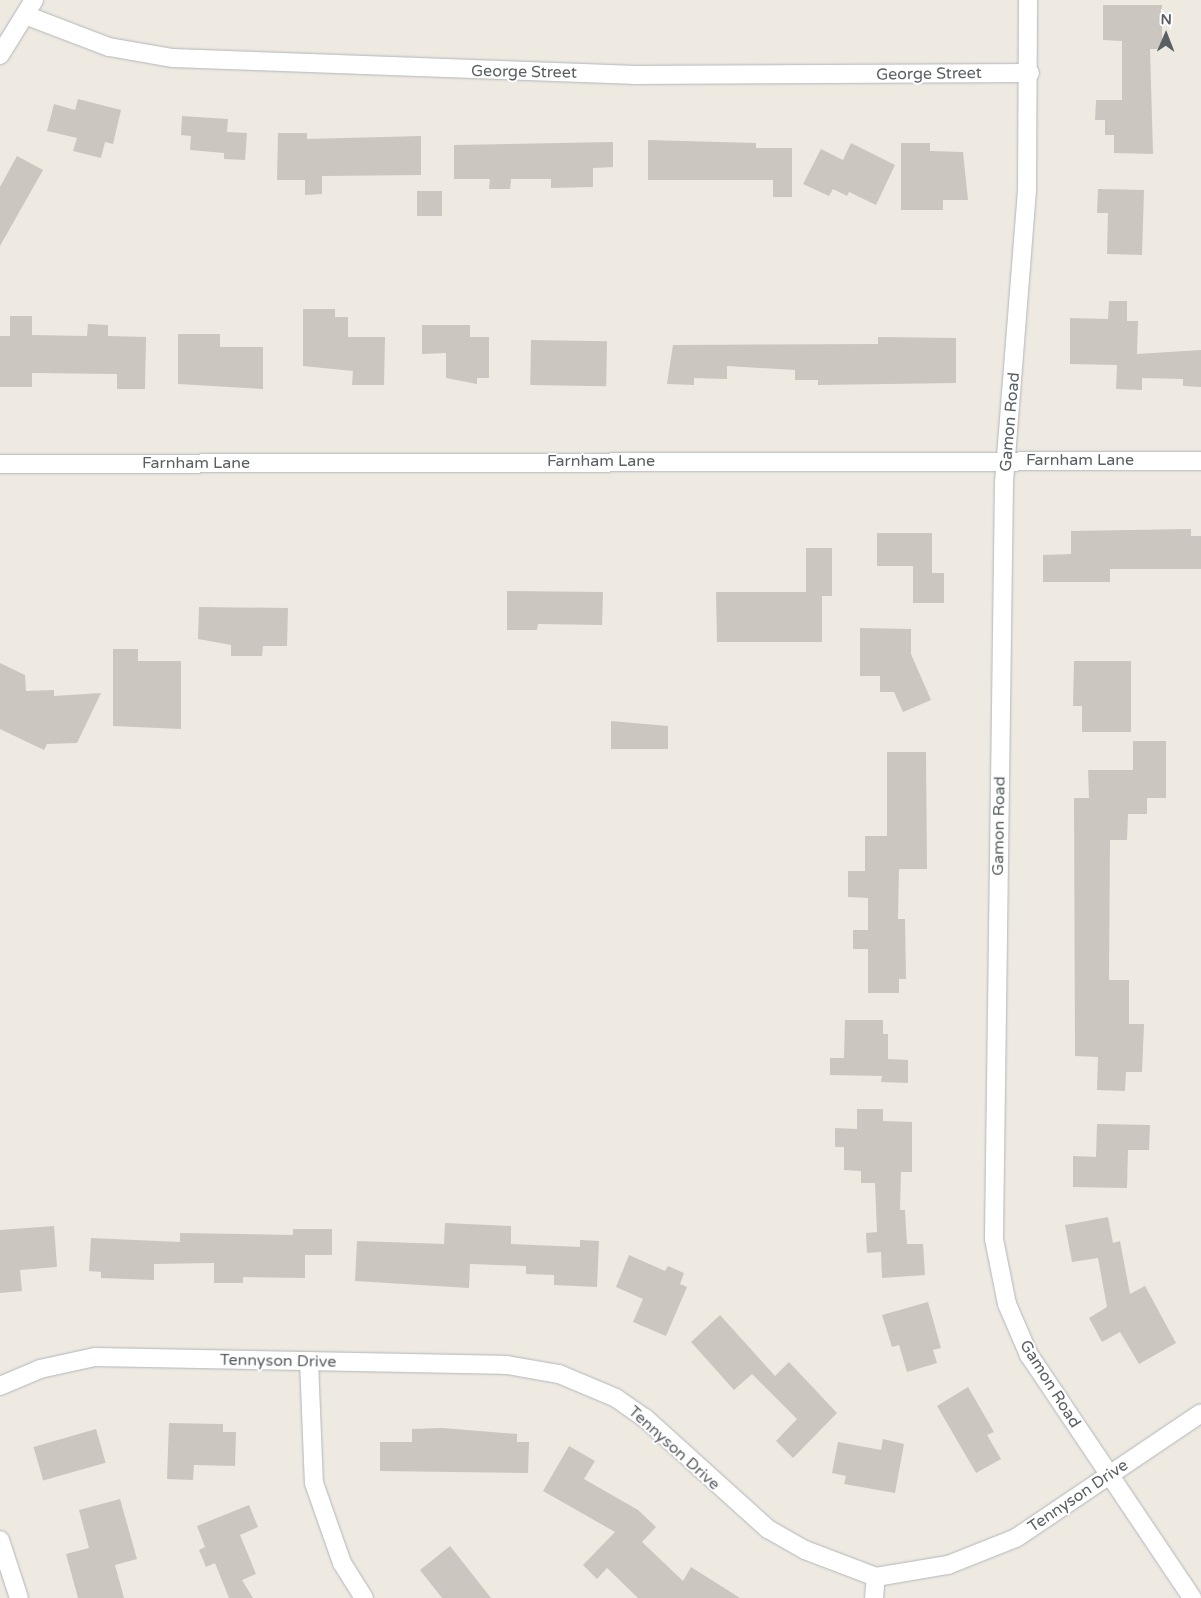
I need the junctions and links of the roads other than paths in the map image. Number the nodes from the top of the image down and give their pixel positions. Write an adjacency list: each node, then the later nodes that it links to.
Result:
1 (1028, 0): 4 (street, Gamon Road)
2 (29, 7): 3 (street); 4 (street, George Street)
3 (0, 55)
4 (1030, 72): 5 (street, Gamon Road)
5 (1008, 460): 6 (street, Farnham Lane); 7 (street, Farnham Lane); 11 (street, Gamon Road)
6 (1201, 461)
7 (0, 464)
8 (309, 1361): 9 (street, Tennyson Drive); 13 (street, Tennyson Drive); 15 (street)
9 (0, 1386)
10 (1201, 1413): 11 (street, Tennyson Drive)
11 (1108, 1476): 13 (street, Tennyson Drive); 17 (street, Gamon Road)
12 (0, 1540): 14 (street)
13 (876, 1577): 16 (street)
14 (18, 1598)
15 (364, 1598)
16 (874, 1598)
17 (1192, 1598)

